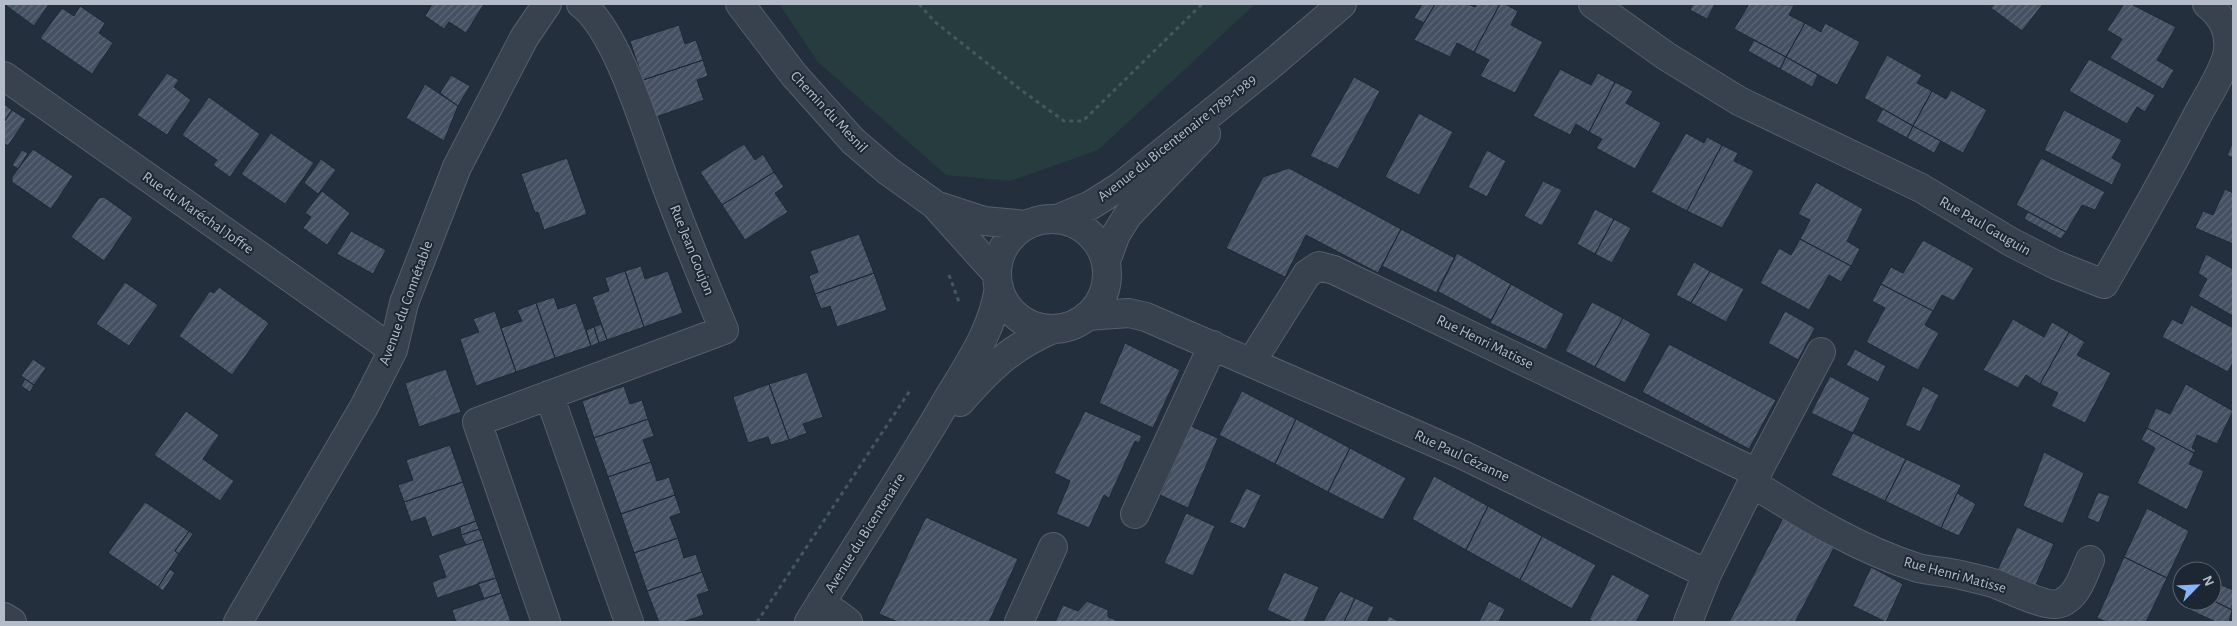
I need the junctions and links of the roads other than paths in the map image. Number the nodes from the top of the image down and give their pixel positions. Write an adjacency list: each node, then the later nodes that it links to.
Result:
1 (547, 4): 19 (street, Avenue du Connétable)
2 (581, 4): 21 (street, Rue Jean Goujon)
3 (740, 4): 9 (street, Chemin du Mesnil)
4 (1342, 4): 7 (street, Avenue du Bicentenaire 1789-1989)
5 (1593, 4): 6 (street, Rue Paul Gauguin)
6 (2207, 4)
7 (1268, 67): 10 (street, Avenue du Bicentenaire 1789-1989); 12 (street, Avenue du Bicentenaire 1789-1989)
8 (4, 76): 19 (street, Rue du Maréchal Joffre)
9 (934, 204): 11 (street, Chemin du Mesnil); 13 (street, Chemin du Mesnil)
10 (1057, 219): 11 (street); 12 (street)
11 (1027, 225): 13 (street)
12 (1106, 271): 14 (street); 15 (street)
13 (998, 281): 16 (street); 22 (street, Avenue du Bicentenaire)
14 (1129, 313): 15 (street, Rue Paul Cézanne); 17 (street, Rue Paul Cézanne)
15 (1086, 316): 16 (street)
16 (1053, 330): 22 (street, Avenue du Bicentenaire)
17 (1213, 345): 20 (street, Rue Paul Cézanne); 24 (street)
18 (1821, 352): 23 (street)
19 (388, 360): 31 (street, Avenue du Connétable)
20 (1252, 362): 23 (street, Rue Henri Matisse); 27 (street, Rue Paul Cézanne)
21 (549, 395): 32 (street, Rue Jean Goujon); 33 (street)
22 (922, 444): 28 (street, Avenue du Bicentenaire)
23 (1754, 478): 26 (street, Rue Henri Matisse); 27 (street)
24 (1135, 514)
25 (1053, 547): 35 (street)
26 (2090, 560)
27 (1708, 574): 36 (street)
28 (815, 612): 34 (street)
29 (4, 616): 30 (street)
30 (12, 622)
31 (238, 622)
32 (546, 622)
33 (629, 622)
34 (848, 622)
35 (1019, 622)
36 (1688, 622)

